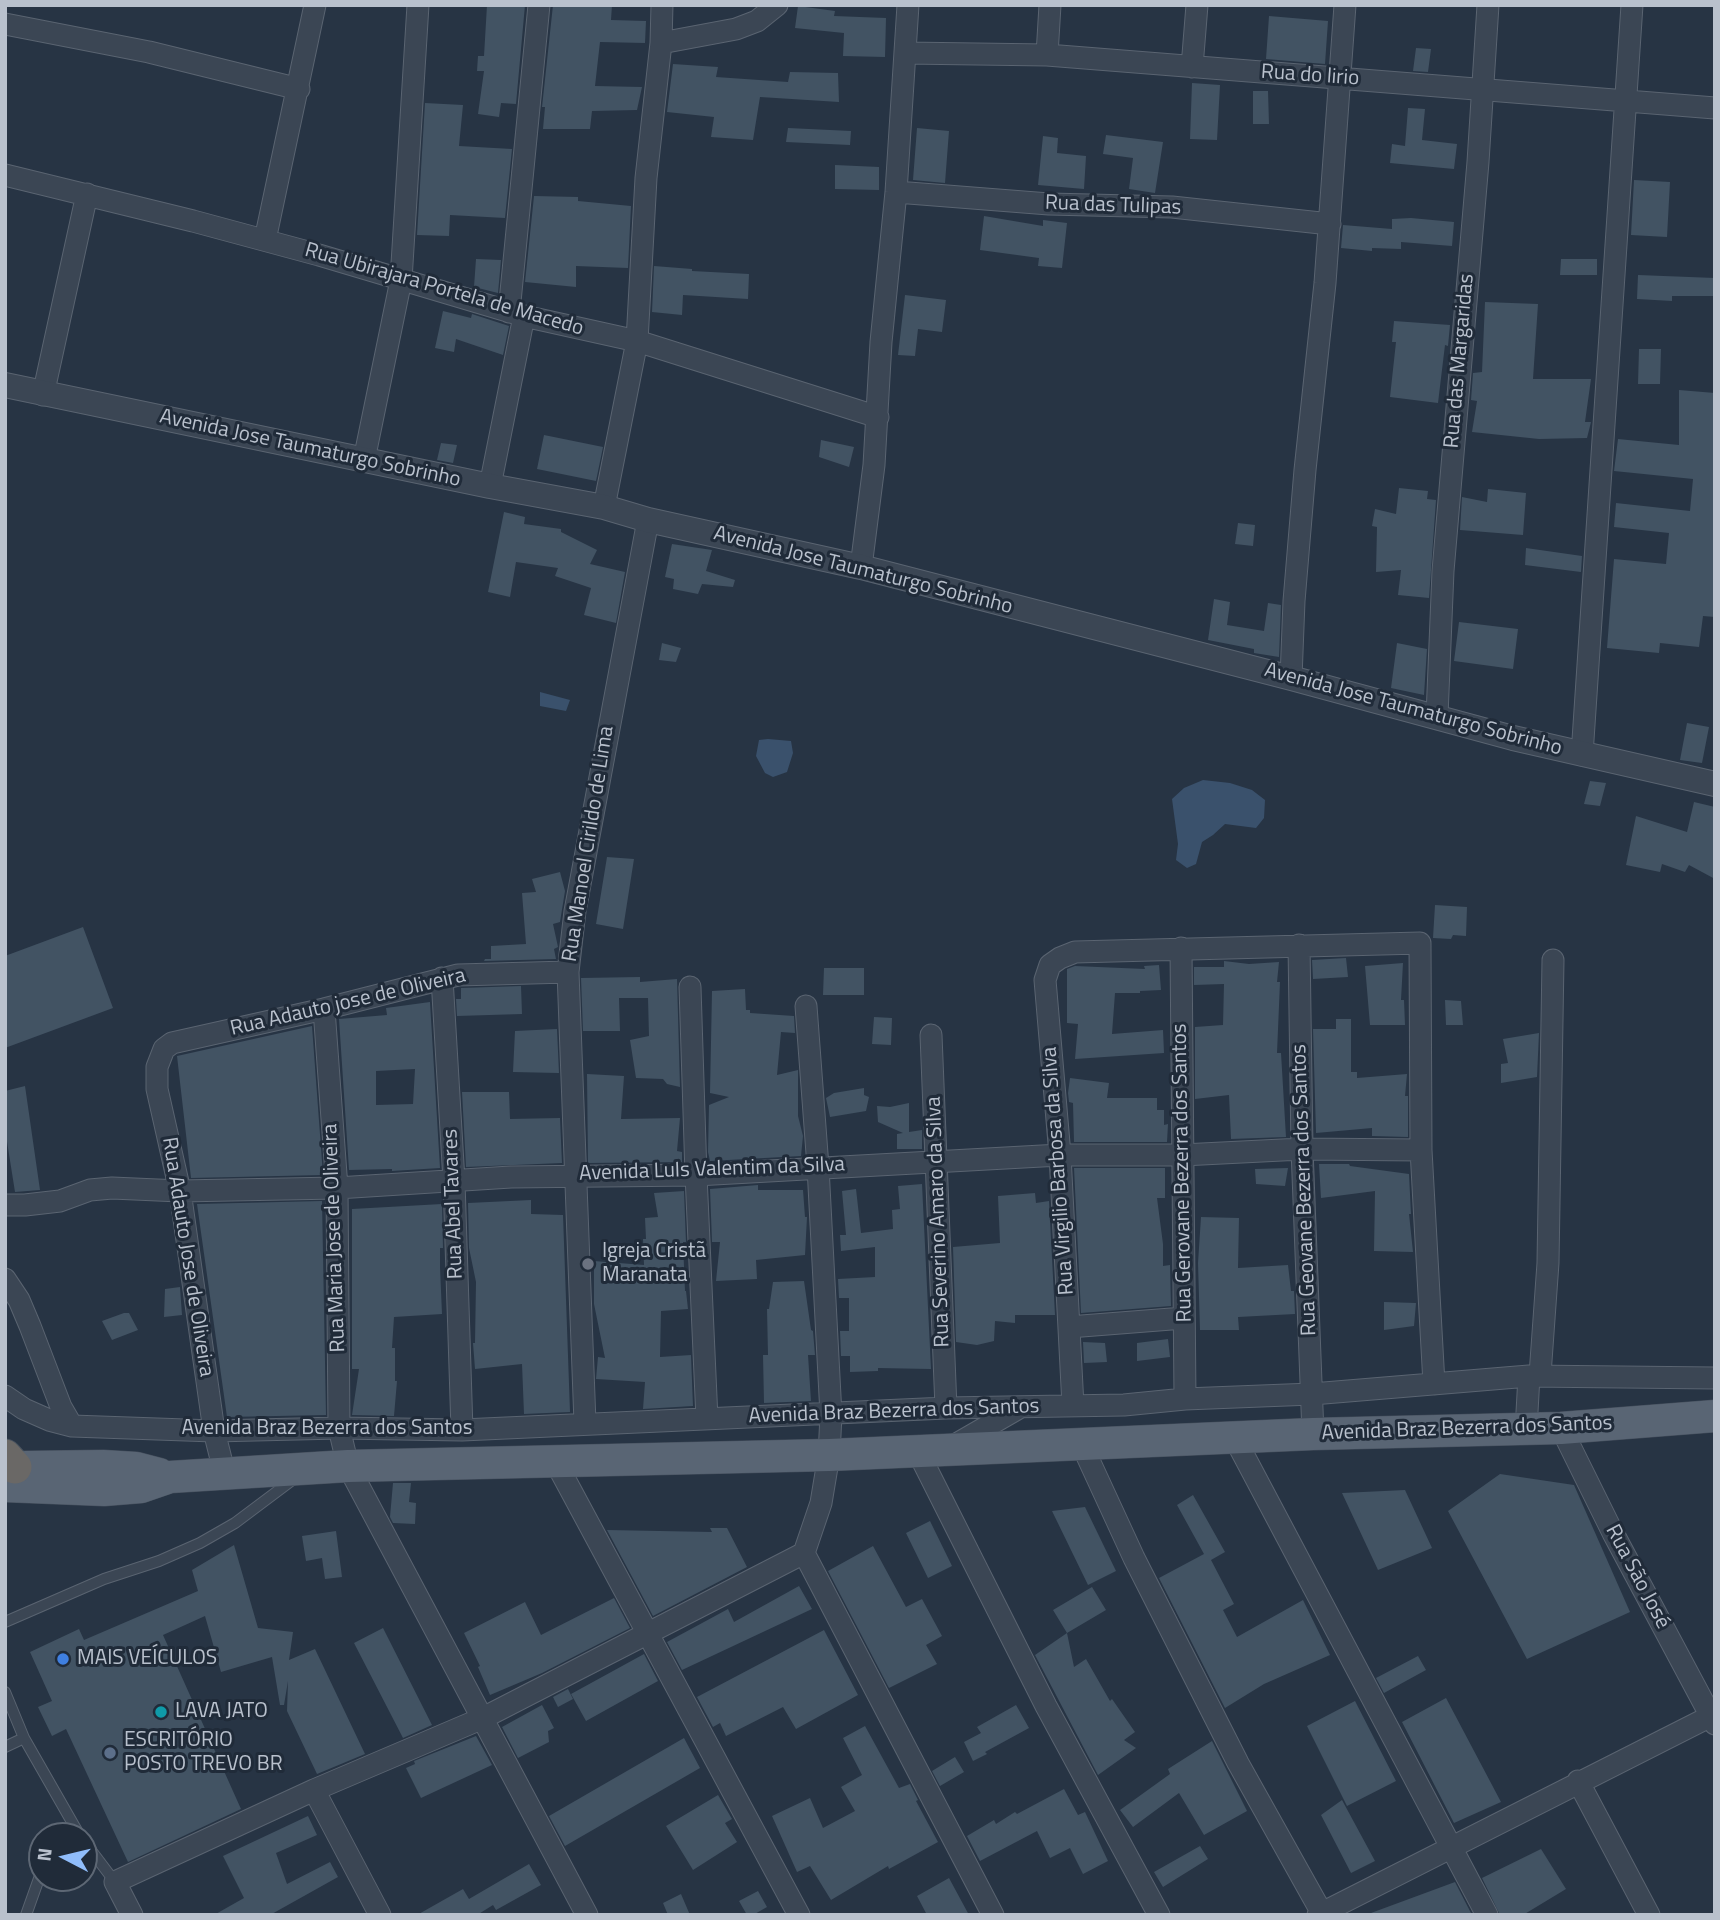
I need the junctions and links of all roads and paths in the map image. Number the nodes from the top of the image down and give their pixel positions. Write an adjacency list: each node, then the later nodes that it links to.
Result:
1 (315, 5): 18 (street)
2 (418, 5): 27 (street)
3 (539, 5): 28 (street)
4 (662, 5): 13 (street)
5 (777, 5): 13 (street)
6 (908, 5): 14 (street)
7 (1050, 5): 15 (street)
8 (1197, 5): 16 (street)
9 (1345, 5): 17 (street)
10 (1488, 5): 19 (street, Rua das Margaridas)
11 (1632, 5): 20 (street)
12 (5, 24): 18 (street)
13 (661, 43): 29 (street)
14 (906, 53): 15 (street, Rua do lirio); 23 (street)
15 (1046, 55): 16 (street, Rua do lirio)
16 (1192, 67): 17 (street, Rua do lirio)
17 (1340, 78): 19 (street, Rua do lirio); 25 (street)
18 (299, 89): 26 (street)
19 (1482, 89): 20 (street, Rua do lirio); 39 (street, Rua das Margaridas)
20 (1625, 103): 21 (street, Rua do lirio); 40 (street)
21 (1715, 108)
22 (5, 175): 24 (street, Rua Ubirajara Portela de Macedo)
23 (896, 192): 25 (street, Rua das Tulipas); 32 (street)
24 (87, 194): 26 (street, Rua Ubirajara Portela de Macedo); 31 (street)
25 (1330, 224): 38 (street)
26 (265, 240): 27 (street, Rua Ubirajara Portela de Macedo)
27 (401, 280): 28 (street, Rua Ubirajara Portela de Macedo); 33 (street)
28 (517, 314): 29 (street, Rua Ubirajara Portela de Macedo); 34 (street)
29 (637, 341): 32 (street, Rua Ubirajara Portela de Macedo); 35 (street)
30 (5, 385): 31 (street, Avenida Jose Taumaturgo Sobrinho)
31 (43, 395): 33 (street, Avenida Jose Taumaturgo Sobrinho)
32 (878, 417): 37 (street)
33 (364, 460): 34 (street, Avenida Jose Taumaturgo Sobrinho)
34 (490, 486): 35 (street, Avenida Jose Taumaturgo Sobrinho)
35 (604, 507): 36 (street, Avenida Jose Taumaturgo Sobrinho)
36 (648, 520): 37 (street, Avenida Jose Taumaturgo Sobrinho); 45 (street, Rua Manoel Cirildo de Lima)
37 (861, 568): 38 (street, Avenida Jose Taumaturgo Sobrinho)
38 (1291, 678): 39 (street, Avenida Jose Taumaturgo Sobrinho)
39 (1437, 716): 40 (street, Avenida Jose Taumaturgo Sobrinho)
40 (1582, 755): 41 (street, Avenida Jose Taumaturgo Sobrinho)
41 (1715, 784)
42 (1299, 945): 43 (street); 52 (street, Rua Geovane Bezerra dos Santos); 53 (street)
43 (1181, 948): 54 (street, Rua Virgilio Barbosa da Silva); 55 (street, Rua Gerovane Bezerra dos Santos)
44 (1553, 960): 67 (street)
45 (568, 972): 46 (street, Rua Adauto jose de Oliveira); 58 (street, Rua Manoel Cirildo de Lima)
46 (442, 978): 49 (street, Rua Adauto jose de Oliveira); 60 (street, Rua Abel Tavares)
47 (690, 987): 59 (street)
48 (806, 1006): 57 (street)
49 (324, 1009): 51 (street, Rua Adauto jose de Oliveira); 61 (street, Rua Maria Jose de Oliveira)
50 (931, 1035): 56 (street, Rua Severino Amaro da Silva)
51 (172, 1043): 62 (street, Rua Adauto Jose de Oliveira)
52 (1302, 1149): 53 (street, Avenida LuIs Valentim da Silva); 55 (street, Avenida LuIs Valentim da Silva); 70 (street, Rua Geovane Bezerra dos Santos)
53 (1421, 1150): 69 (street)
54 (1060, 1155): 55 (street, Avenida LuIs Valentim da Silva); 56 (street, Avenida LuIs Valentim da Silva); 66 (street, Rua Virgilio Barbosa da Silva)
55 (1182, 1155): 65 (street, Rua Gerovane Bezerra dos Santos)
56 (936, 1162): 57 (street, Avenida LuIs Valentim da Silva); 75 (street, Rua Severino Amaro da Silva)
57 (818, 1167): 59 (street, Avenida LuIs Valentim da Silva); 76 (street)
58 (577, 1175): 59 (street, Avenida LuIs Valentim da Silva); 60 (street, Avenida LuIs Valentim da Silva); 79 (street, Rua Manoel Cirildo de Lima)
59 (696, 1175): 77 (street)
60 (454, 1181): 61 (street, Avenida LuIs Valentim da Silva); 84 (street, Rua Abel Tavares)
61 (337, 1188): 62 (street, Avenida LuIs Valentim da Silva); 81 (street, Rua Maria Jose de Oliveira)
62 (180, 1191): 63 (street, Avenida LuIs Valentim da Silva); 86 (street, Rua Adauto Jose de Oliveira)
63 (5, 1205)
64 (5, 1279): 80 (street)
65 (1184, 1318): 66 (street); 72 (street, Rua Gerovane Bezerra dos Santos)
66 (1069, 1327): 73 (street, Rua Virgilio Barbosa da Silva)
67 (1534, 1375): 68 (street, Avenida Braz Bezerra dos Santos); 69 (street, Avenida Braz Bezerra dos Santos); 85 (street)
68 (1715, 1378)
69 (1434, 1384): 70 (street, Avenida Braz Bezerra dos Santos)
70 (1312, 1394): 72 (street, Avenida Braz Bezerra dos Santos); 87 (street, Rua Geovane Bezerra dos Santos)
71 (5, 1396): 80 (street, Avenida Braz Bezerra dos Santos)
72 (1185, 1399): 73 (street, Avenida Braz Bezerra dos Santos)
73 (1073, 1406): 74 (street, Avenida Braz Bezerra dos Santos)
74 (1021, 1407): 75 (street, Avenida Braz Bezerra dos Santos); 90 (street)
75 (946, 1408): 76 (street, Avenida Braz Bezerra dos Santos)
76 (831, 1415): 77 (street, Avenida Braz Bezerra dos Santos); 91 (street)
77 (707, 1419): 79 (street, Avenida Braz Bezerra dos Santos)
78 (1713, 1420): 83 (main road, Avenida Braz Bezerra dos Santos)
79 (585, 1423): 82 (street, Avenida Braz Bezerra dos Santos)
80 (72, 1426): 86 (street, Avenida Braz Bezerra dos Santos)
81 (339, 1428): 84 (street, Avenida Braz Bezerra dos Santos); 86 (street, Avenida Braz Bezerra dos Santos); 93 (street, Rua Maria Jose de Oliveira)
82 (489, 1429): 84 (street, Avenida Braz Bezerra dos Santos); 92 (street)
83 (1561, 1429): 85 (main road, Avenida Braz Bezerra dos Santos); 102 (street, Rua São José)
84 (462, 1430)
85 (1526, 1430): 87 (main road, Avenida Braz Bezerra dos Santos)
86 (214, 1431): 96 (street, Rua Adauto Jose de Oliveira)
87 (1313, 1434): 88 (main road, Avenida Braz Bezerra dos Santos)
88 (1234, 1437): 89 (main road, Avenida Braz Bezerra dos Santos); 108 (street)
89 (1081, 1443): 90 (main road, Avenida Braz Bezerra dos Santos); 112 (street)
90 (931, 1450): 91 (main road, Avenida Braz Bezerra dos Santos); 119 (street)
91 (829, 1455): 92 (main road, Avenida Braz Bezerra dos Santos); 97 (street)
92 (550, 1461): 93 (main road, Avenida Braz Bezerra dos Santos); 99 (street)
93 (348, 1466): 95 (main road, Avenida Braz Bezerra dos Santos); 101 (street, Rua Maria Jose de Oliveira)
94 (8, 1469): 96 (main road, Avenida Braz Bezerra dos Santos)
95 (304, 1471): 96 (main road, Avenida Braz Bezerra dos Santos); 98 (lane)
96 (225, 1475)
97 (804, 1553): 99 (street); 118 (street)
98 (5, 1622)
99 (648, 1634): 101 (street); 117 (street)
100 (5, 1692): 103 (lane)
101 (483, 1718): 106 (street); 116 (street, Rua Maria Jose de Oliveira)
102 (1713, 1719): 105 (street)
103 (24, 1738): 104 (lane); 107 (lane)
104 (5, 1747)
105 (1578, 1781): 108 (street); 121 (street)
106 (314, 1790): 110 (street); 115 (street)
107 (70, 1822)
108 (1451, 1847): 112 (street); 120 (street)
109 (98, 1860): 110 (lane)
110 (115, 1882): 114 (street)
111 (34, 1892): 113 (lane)
112 (1321, 1914)
113 (26, 1915)
114 (132, 1915)
115 (380, 1915)
116 (587, 1915)
117 (799, 1915)
118 (993, 1915)
119 (1159, 1915)
120 (1488, 1915)
121 (1649, 1915)

